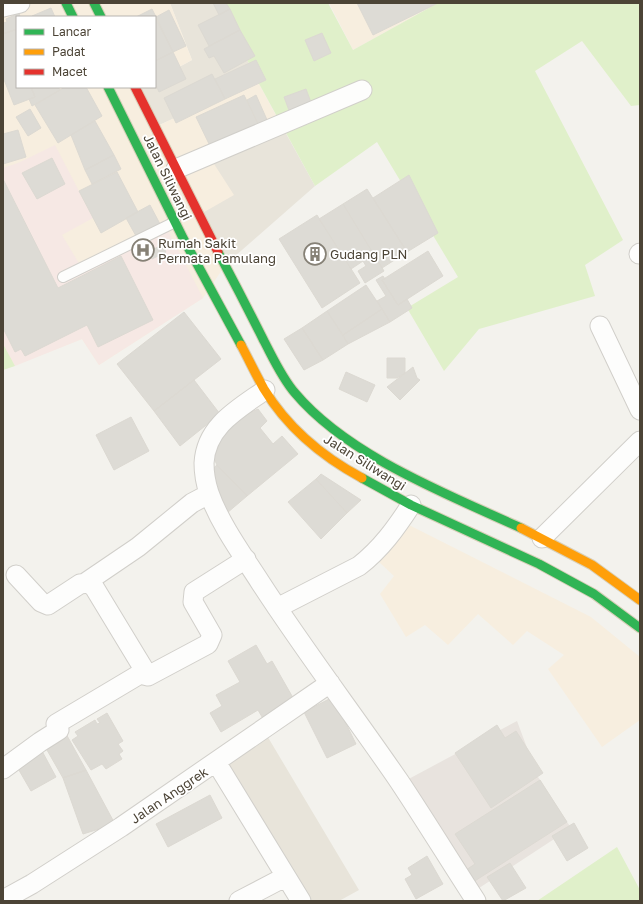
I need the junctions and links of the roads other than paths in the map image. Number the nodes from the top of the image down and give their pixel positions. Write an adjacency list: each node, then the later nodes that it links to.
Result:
1 (20, 3): 4 (street)
2 (66, 3): 5 (main road)
3 (94, 3): 6 (main road)
4 (3, 7)
5 (72, 16)
6 (100, 16)
7 (108, 88): 11 (main road, Jalan Siliwangi)
8 (136, 88): 10 (main road, Jalan Siliwangi)
9 (362, 90): 10 (street)
10 (176, 169): 12 (main road, Jalan Siliwangi)
11 (175, 222): 13 (main road, Jalan Siliwangi); 14 (lane)
12 (205, 227): 13 (main road); 21 (main road, Jalan Siliwangi)
13 (183, 238): 16 (main road, Jalan Siliwangi)
14 (63, 277)
15 (600, 326): 17 (street)
16 (265, 390): 19 (street); 20 (main road, Jalan Siliwangi)
17 (640, 410)
18 (640, 441): 21 (street)
19 (209, 494): 22 (street); 24 (street)
20 (411, 505): 26 (street); 27 (main road, Jalan Siliwangi)
21 (542, 538): 25 (main road, Jalan Siliwangi)
22 (246, 559): 26 (street); 28 (street)
23 (16, 575): 24 (street)
24 (84, 583): 28 (street)
25 (640, 600)
26 (277, 608): 29 (street)
27 (640, 628)
28 (148, 676): 31 (street)
29 (330, 683): 30 (street, Jalan Anggrek); 36 (street)
30 (216, 762): 32 (street); 33 (street, Jalan Anggrek)
31 (3, 769)
32 (285, 877): 34 (street); 35 (street)
33 (3, 900)
34 (239, 901)
35 (301, 901)
36 (476, 901)

